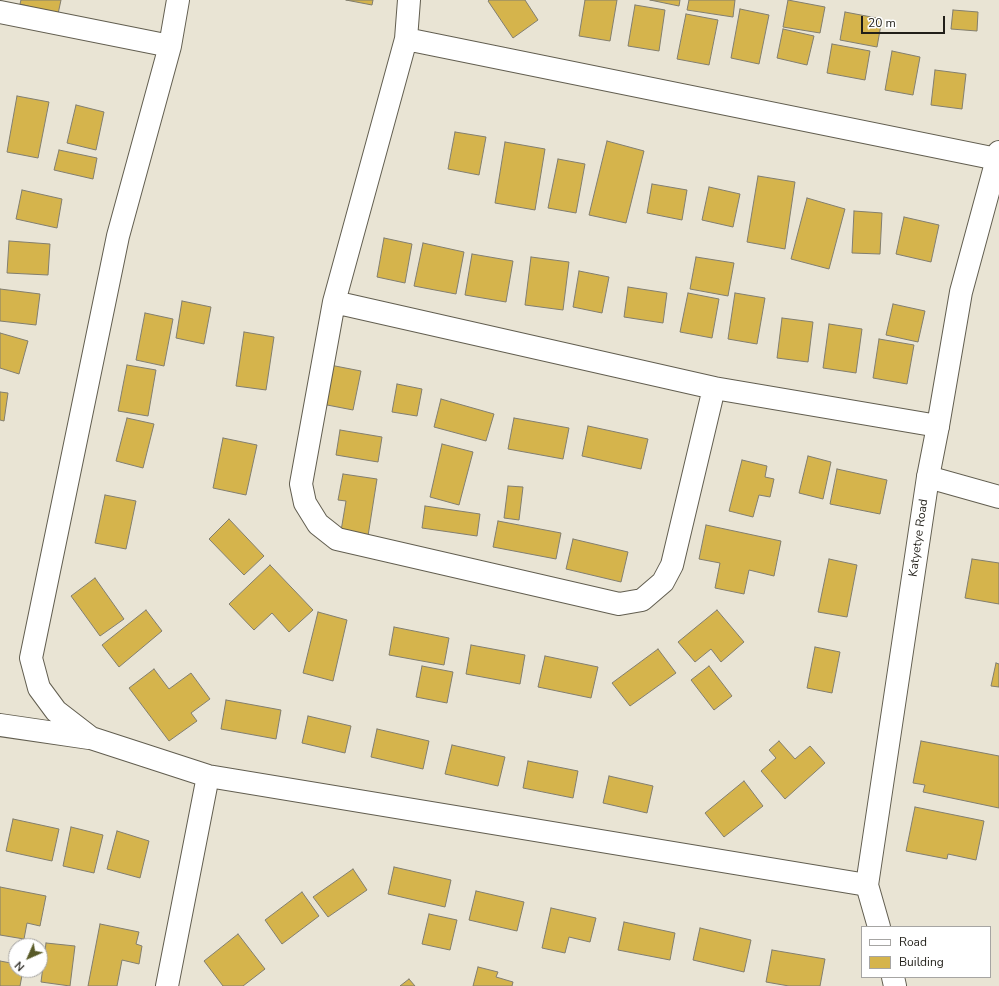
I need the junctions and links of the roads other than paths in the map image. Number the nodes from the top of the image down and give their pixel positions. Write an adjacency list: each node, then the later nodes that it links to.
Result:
1 (178, 0): 5 (street)
2 (409, 0): 4 (street)
3 (0, 12): 5 (street)
4 (406, 39): 6 (street); 7 (street)
5 (170, 46): 13 (street)
6 (998, 156): 9 (street, Katyetye Road)
7 (334, 302): 8 (street); 8 (street)
8 (714, 388): 9 (street)
9 (938, 426): 10 (street, Katyetye Road)
10 (928, 477): 11 (street); 15 (street, Katyetye Road)
11 (999, 497)
12 (0, 725): 13 (street)
13 (91, 738): 14 (street)
14 (208, 776): 15 (street); 17 (street)
15 (868, 885): 16 (street, Katyetye Road)
16 (879, 926)
17 (167, 986)

